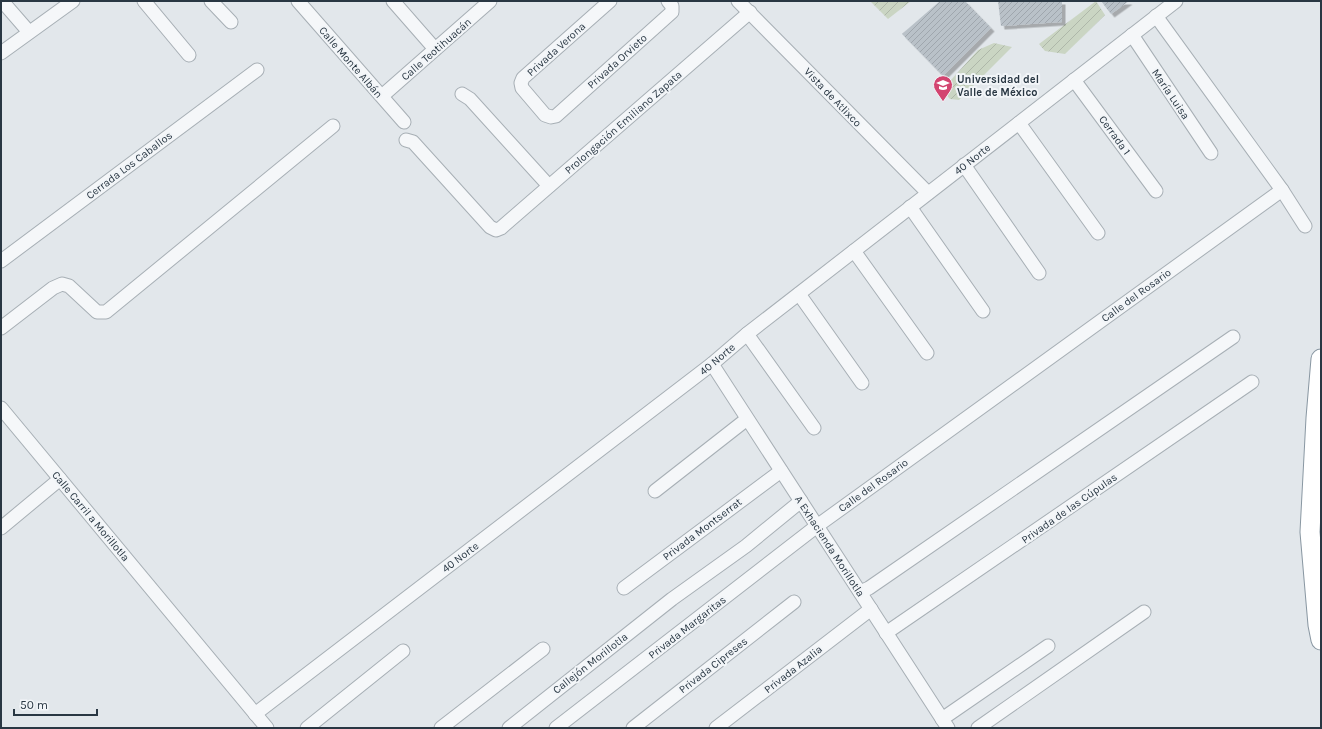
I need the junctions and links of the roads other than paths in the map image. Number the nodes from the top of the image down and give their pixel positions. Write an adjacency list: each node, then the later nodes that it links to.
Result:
1 (2, 1): 15 (street)
2 (73, 1): 15 (street)
3 (144, 1): 19 (street)
4 (211, 1): 14 (street)
5 (298, 1): 23 (street, Calle Monte Albán)
6 (393, 1): 17 (street)
7 (610, 1): 24 (street, Privada Verona)
8 (668, 1): 24 (street, Privada Orvieto)
9 (738, 1): 12 (street, Vista de Atlixco)
10 (1176, 1): 13 (street, 40 Norte)
11 (487, 2): 17 (street, Calle Teotihuacán)
12 (750, 12): 31 (street, Prolongación Emiliano Zapata); 34 (street, Vista de Atlixco)
13 (1156, 16): 16 (street, 40 Norte); 32 (street)
14 (232, 22)
15 (29, 32): 18 (street)
16 (1132, 35): 21 (street, 40 Norte); 29 (street, María Luisa)
17 (435, 49): 23 (street, Calle Teotihuacán)
18 (1, 54)
19 (189, 55)
20 (257, 70): 39 (street, Cerrada Los Caballos)
21 (1074, 80): 26 (street, 40 Norte); 33 (street, Cerrada 1)
22 (462, 94): 31 (street)
23 (382, 96): 25 (street, Calle Monte Albán)
24 (551, 117)
25 (404, 122)
26 (1019, 123): 30 (street, 40 Norte); 37 (street)
27 (333, 126): 43 (street)
28 (406, 140): 31 (street, Prolongación Emiliano Zapata)
29 (1211, 153)
30 (964, 165): 34 (street, 40 Norte); 40 (street)
31 (549, 186)
32 (1282, 190): 36 (street); 58 (street, Calle del Rosario)
33 (1156, 191)
34 (928, 193): 35 (street, 40 Norte)
35 (910, 207): 38 (street, 40 Norte); 42 (street)
36 (1306, 226)
37 (1098, 233)
38 (854, 251): 41 (street, 40 Norte); 46 (street)
39 (1, 261)
40 (1039, 273)
41 (799, 294): 44 (street, 40 Norte); 50 (street)
42 (983, 311)
43 (1, 328)
44 (747, 334): 48 (street, 40 Norte); 53 (street)
45 (1233, 337): 61 (street)
46 (927, 353)
47 (1321, 359): 66 (highway)
48 (712, 364): 52 (street, A Exhacienda Morillotla); 70 (street, 40 Norte)
49 (1252, 382): 65 (street, Privada de las Cúpulas)
50 (862, 383)
51 (1, 408): 55 (street, Calle Carril a Morillotla)
52 (747, 419): 54 (street, A Exhacienda Morillotla); 56 (street)
53 (814, 428)
54 (781, 471): 57 (street, A Exhacienda Morillotla); 60 (street, Privada Montserrat)
55 (60, 480): 59 (street); 70 (street, Calle Carril a Morillotla)
56 (656, 491)
57 (801, 501): 58 (street, A Exhacienda Morillotla); 75 (street, Callejón Morillotla)
58 (817, 526): 61 (street, A Exhacienda Morillotla); 76 (street, Privada Margaritas)
59 (1, 528)
60 (624, 588)
61 (860, 592): 63 (street, A Exhacienda Morillotla)
62 (794, 602): 77 (street, Privada Cipreses)
63 (871, 609): 65 (street, A Exhacienda Morillotla); 78 (street, Privada Azalia)
64 (1144, 612): 79 (street)
65 (886, 633): 71 (street, A Exhacienda Morillotla)
66 (1321, 640)
67 (1048, 646): 71 (street)
68 (543, 649): 74 (street)
69 (403, 651): 73 (street)
70 (255, 714): 72 (street, Calle Carril a Morillotla)
71 (945, 723)
72 (267, 728)
73 (307, 728)
74 (441, 728)
75 (509, 728)
76 (556, 728)
77 (633, 728)
78 (716, 728)
79 (978, 728)

